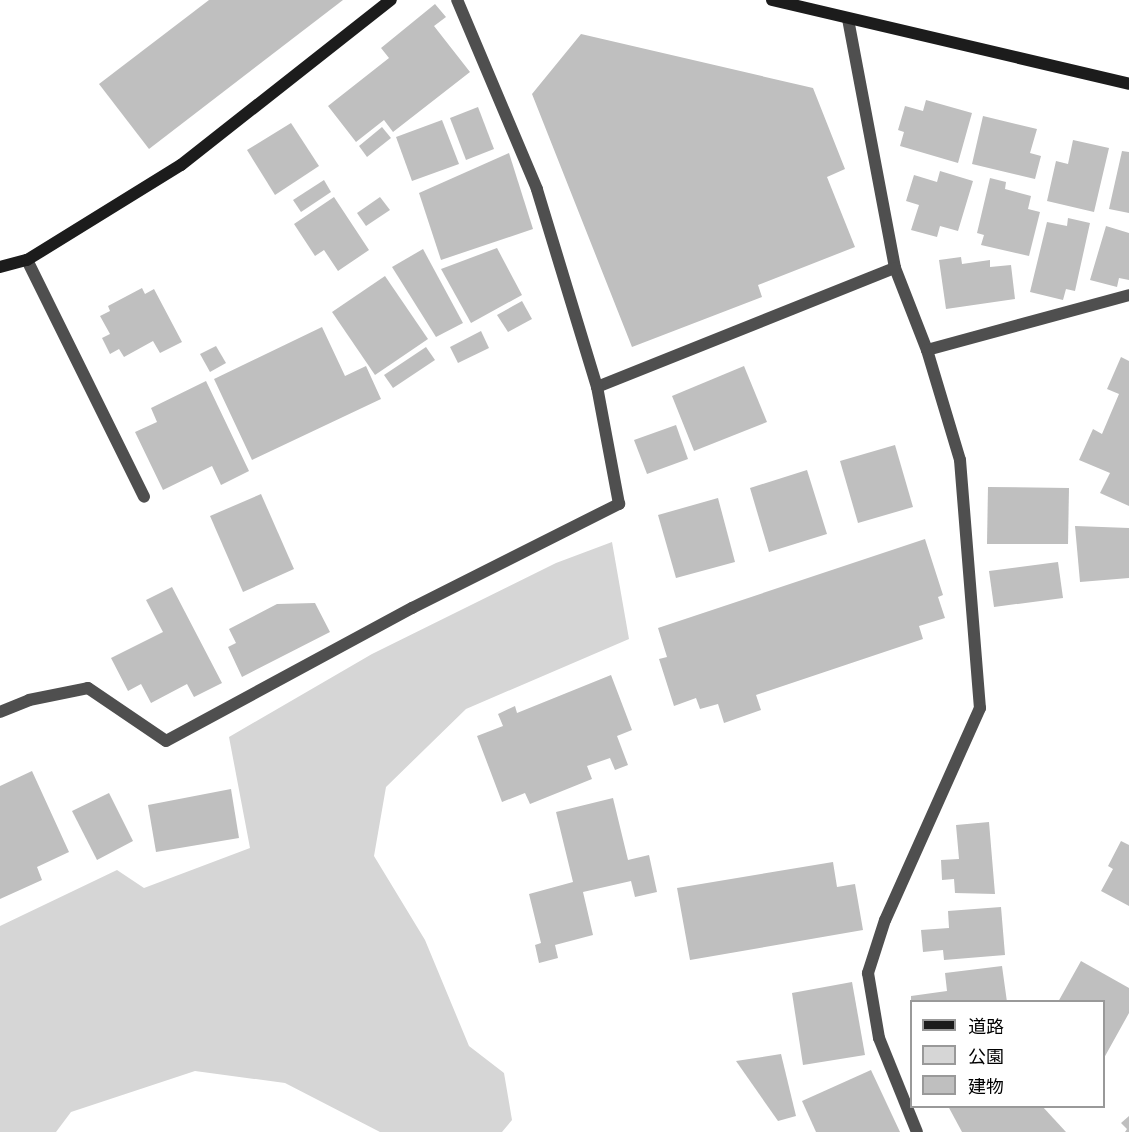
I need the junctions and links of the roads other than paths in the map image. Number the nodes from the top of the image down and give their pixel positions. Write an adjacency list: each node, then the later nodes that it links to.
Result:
1 (391, 0): 6 (street)
2 (457, 0): 11 (street)
3 (772, 0): 4 (street)
4 (848, 19): 5 (street); 8 (street)
5 (1129, 84)
6 (27, 260): 7 (street); 12 (street)
7 (0, 267)
8 (895, 268): 10 (street); 11 (street)
9 (1129, 295): 10 (street)
10 (927, 350): 14 (street)
11 (597, 387): 13 (street)
12 (144, 497)
13 (0, 712)
14 (917, 1132)

